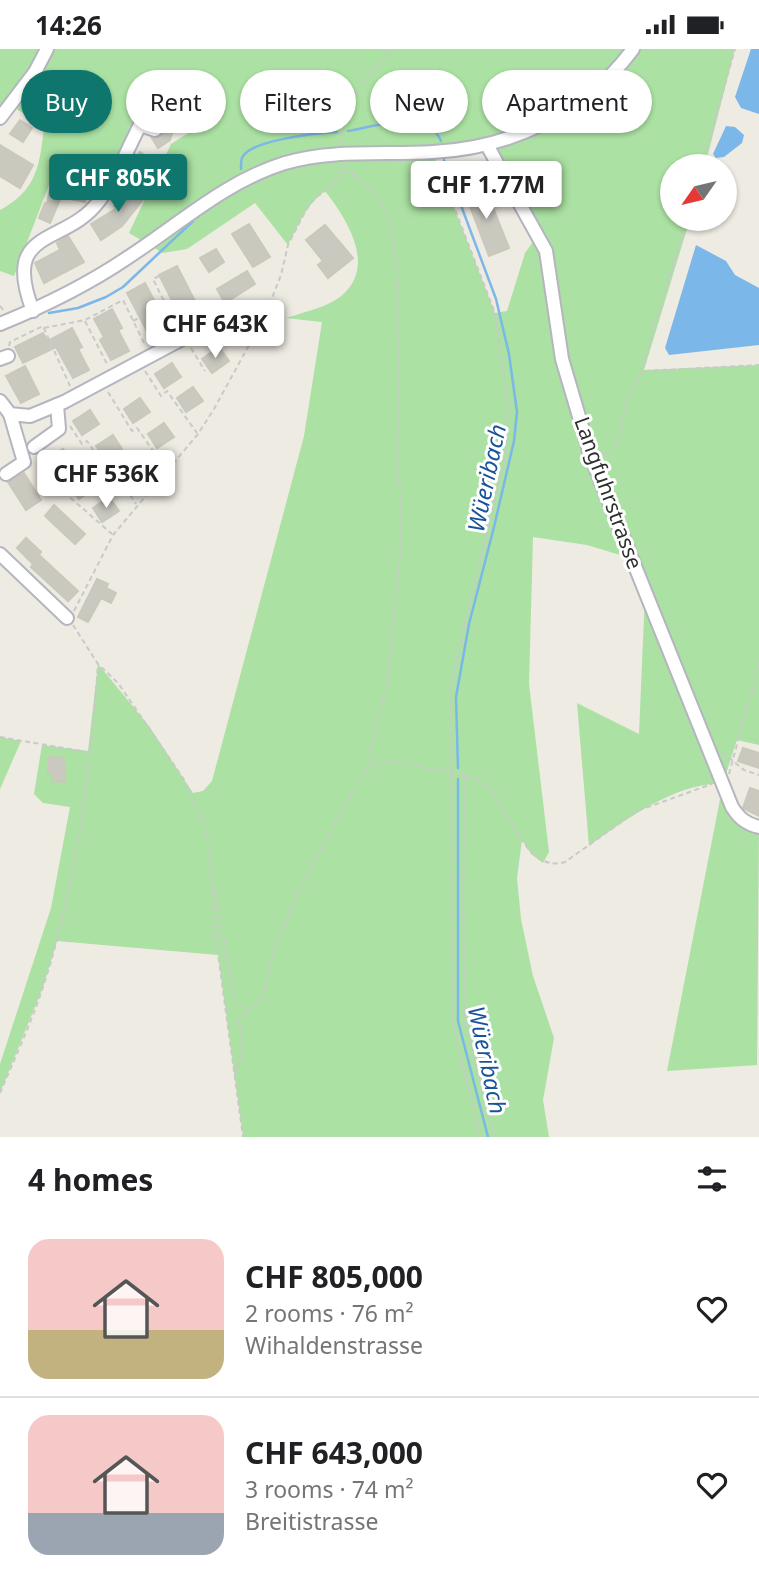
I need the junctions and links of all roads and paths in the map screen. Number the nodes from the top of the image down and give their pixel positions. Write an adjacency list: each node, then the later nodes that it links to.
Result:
1 (47, 49): 5 (street)
2 (393, 49): 10 (path)
3 (633, 49): 7 (street)
4 (735, 49): 9 (path)
5 (0, 118)
6 (136, 133): 15 (street)
7 (487, 145): 8 (street); 34 (street, Langfuhrstrasse)
8 (433, 152): 10 (street); 48 (path)
9 (705, 154)
10 (342, 160): 15 (street); 22 (path); 47 (path)
11 (683, 231): 27 (path)
12 (159, 276): 13 (path)
13 (166, 304): 18 (path); 21 (path)
14 (0, 306): 16 (path)
15 (33, 311): 16 (street)
16 (2, 318)
17 (85, 320): 18 (path); 20 (path); 28 (path)
18 (133, 321): 24 (path)
19 (223, 325): 21 (street); 22 (path)
20 (44, 328): 23 (path); 30 (path)
21 (183, 337): 24 (street); 26 (path)
22 (249, 343): 32 (path)
23 (4, 357)
24 (145, 359): 28 (street); 32 (path)
25 (759, 365): 27 (path)
26 (205, 371)
27 (644, 371): 34 (path)
28 (108, 379): 30 (street); 35 (path)
29 (0, 401): 31 (street)
30 (66, 401): 31 (street); 33 (street); 37 (path)
31 (10, 414): 36 (street)
32 (198, 434): 35 (path)
33 (34, 447): 38 (path)
34 (590, 457): 43 (street, Langfuhrstrasse)
35 (169, 468): 37 (path)
36 (6, 474)
37 (137, 505): 38 (path)
38 (113, 535): 40 (path)
39 (0, 554): 40 (street)
40 (67, 618): 42 (path)
41 (759, 663): 46 (path)
42 (98, 664): 45 (path); 53 (path)
43 (703, 736): 46 (path); 51 (street, Langfuhrstrasse)
44 (0, 737): 45 (path)
45 (88, 752): 56 (path)
46 (734, 762): 50 (path); 51 (path)
47 (370, 766): 48 (path); 54 (path)
48 (452, 773): 49 (path); 58 (path)
49 (465, 775): 51 (path); 59 (path)
50 (759, 775)
51 (723, 784): 52 (street, Langfuhrstrasse)
52 (759, 827)
53 (213, 884): 54 (path); 55 (path)
54 (250, 1008): 55 (path)
55 (234, 1077): 57 (path)
56 (0, 1093)
57 (243, 1137)
58 (481, 1137)
59 (495, 1137)

